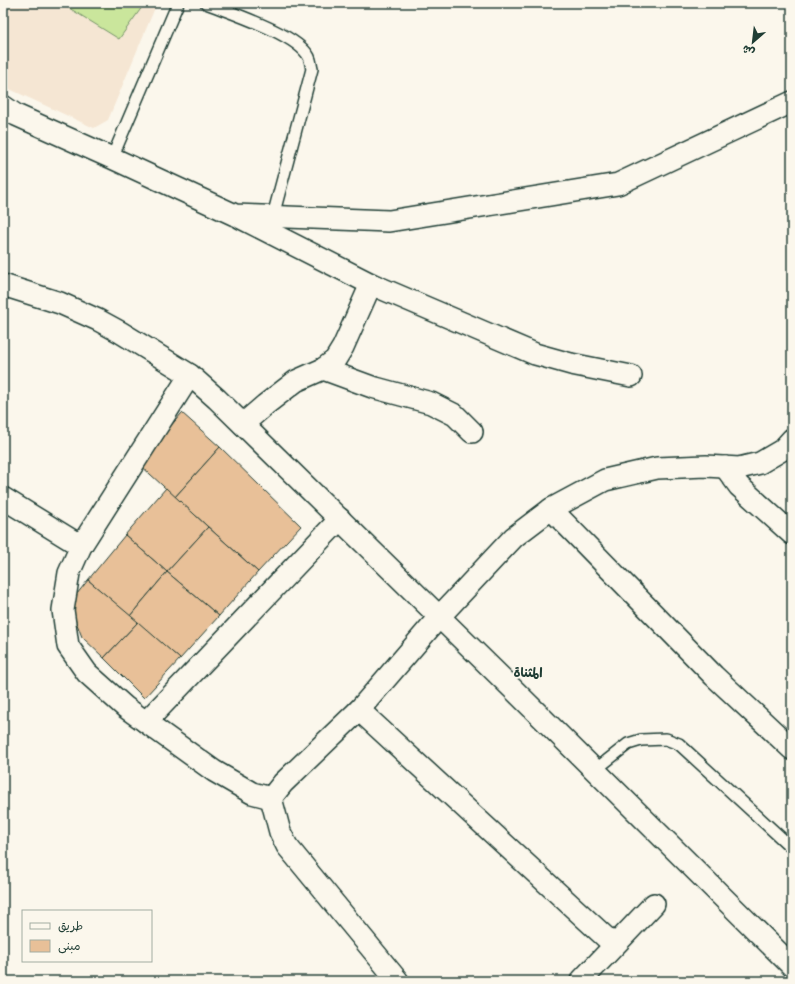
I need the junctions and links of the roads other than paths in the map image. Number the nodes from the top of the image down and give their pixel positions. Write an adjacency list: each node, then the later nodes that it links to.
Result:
1 (178, 3): 5 (lane)
2 (206, 3): 7 (lane)
3 (792, 102): 7 (street)
4 (3, 106): 5 (street)
5 (112, 158): 6 (street)
6 (235, 215): 7 (street); 8 (street)
7 (273, 216)
8 (371, 284): 10 (street); 12 (street)
9 (3, 285): 11 (street)
10 (323, 369): 13 (street); 14 (street)
11 (190, 375): 13 (street); 21 (street)
12 (631, 376)
13 (242, 424): 19 (street)
14 (472, 432)
15 (792, 439): 16 (street)
16 (725, 467): 18 (street); 20 (street)
17 (3, 498): 21 (street)
18 (551, 509): 22 (street); 25 (street)
19 (340, 519): 22 (street); 24 (street)
20 (792, 534)
21 (81, 546): 24 (street)
22 (438, 617): 23 (street); 26 (street)
23 (359, 710): 27 (street); 30 (street)
24 (146, 722): 27 (street)
25 (792, 749)
26 (595, 770): 28 (lane); 31 (street)
27 (271, 798): 32 (street)
28 (792, 848)
29 (654, 904): 30 (street)
30 (614, 946): 33 (street)
31 (792, 966)
32 (398, 981)
33 (581, 981)

